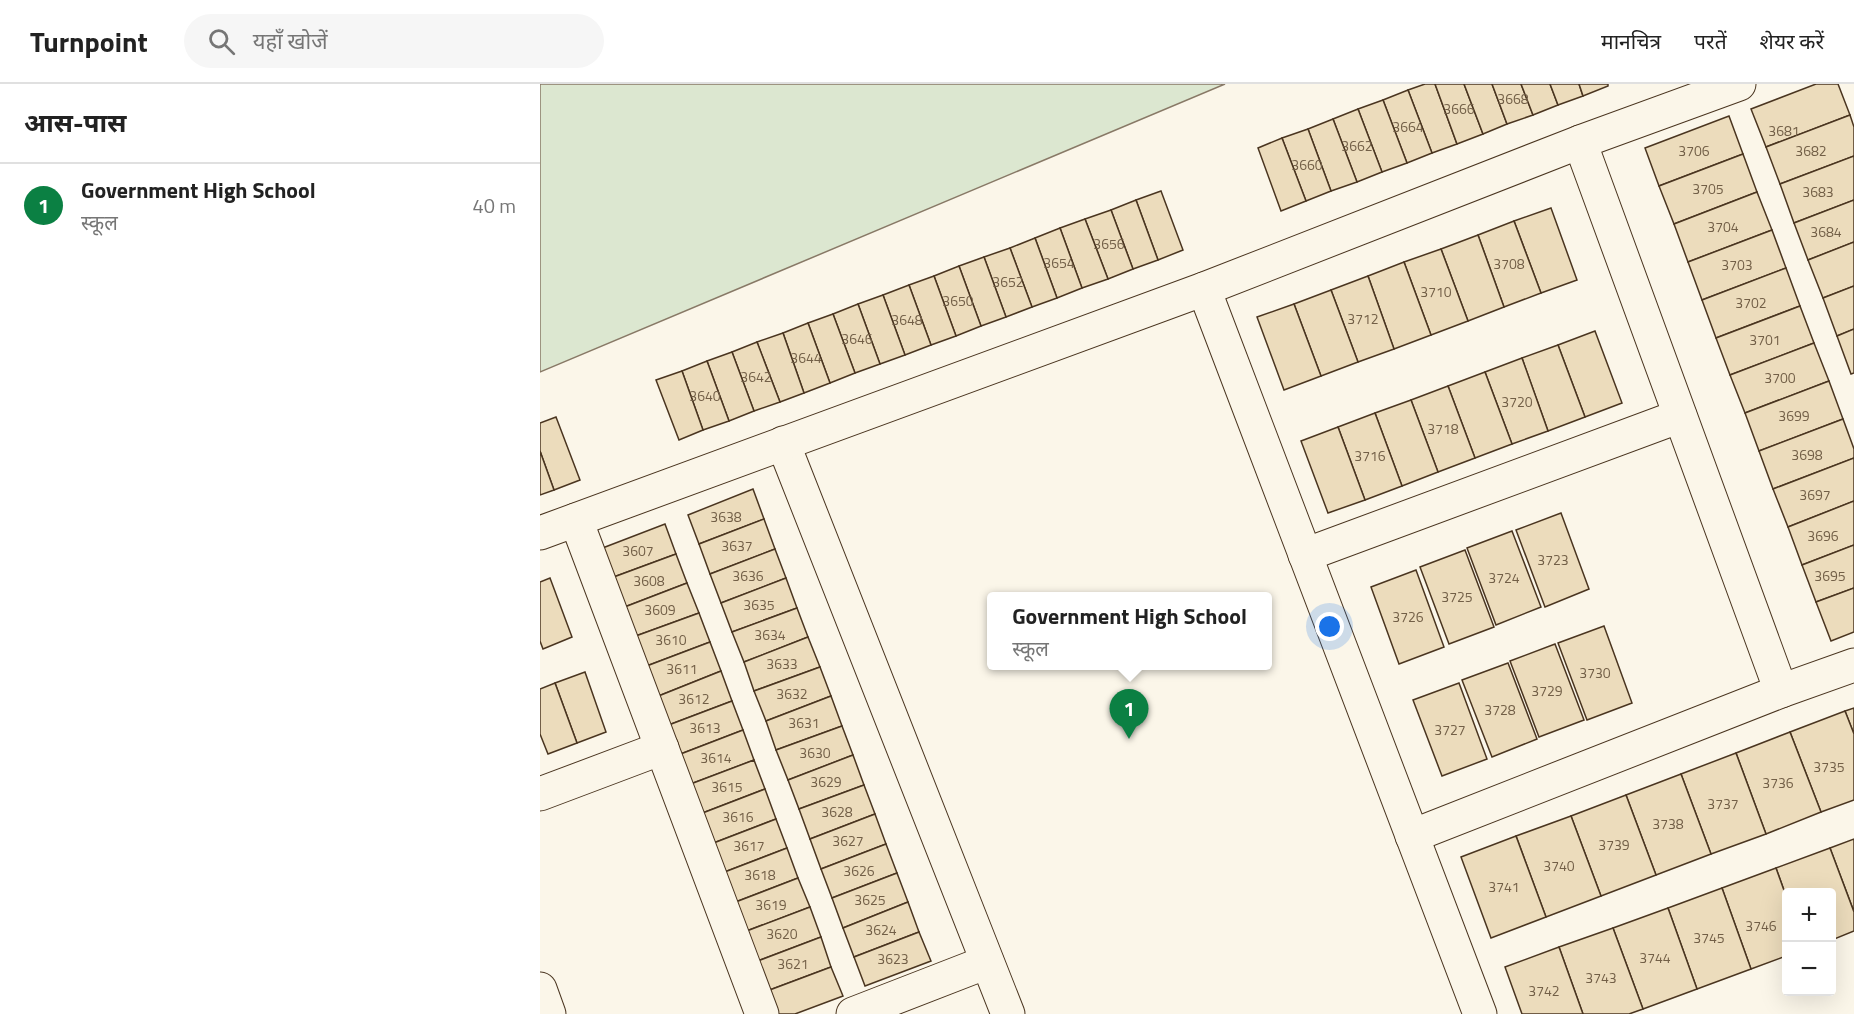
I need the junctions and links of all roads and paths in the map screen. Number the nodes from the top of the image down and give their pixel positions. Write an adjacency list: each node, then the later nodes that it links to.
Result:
1 (1739, 84): 2 (street)
2 (1580, 142): 3 (street); 4 (street)
3 (1203, 289): 5 (street); 8 (street)
4 (1680, 416): 8 (street); 10 (street)
5 (783, 443): 6 (street); 14 (street)
6 (576, 520): 7 (street); 11 (street)
7 (540, 533)
8 (1305, 555): 13 (street)
9 (1854, 665): 10 (street)
10 (1781, 691): 13 (street)
11 (662, 748): 12 (street); 17 (street)
12 (540, 794)
13 (1412, 836): 20 (street)
14 (987, 962): 18 (street); 19 (street)
15 (540, 989): 16 (street)
16 (549, 1014)
17 (762, 1014)
18 (853, 1014)
19 (1008, 1014)
20 (1480, 1014)

